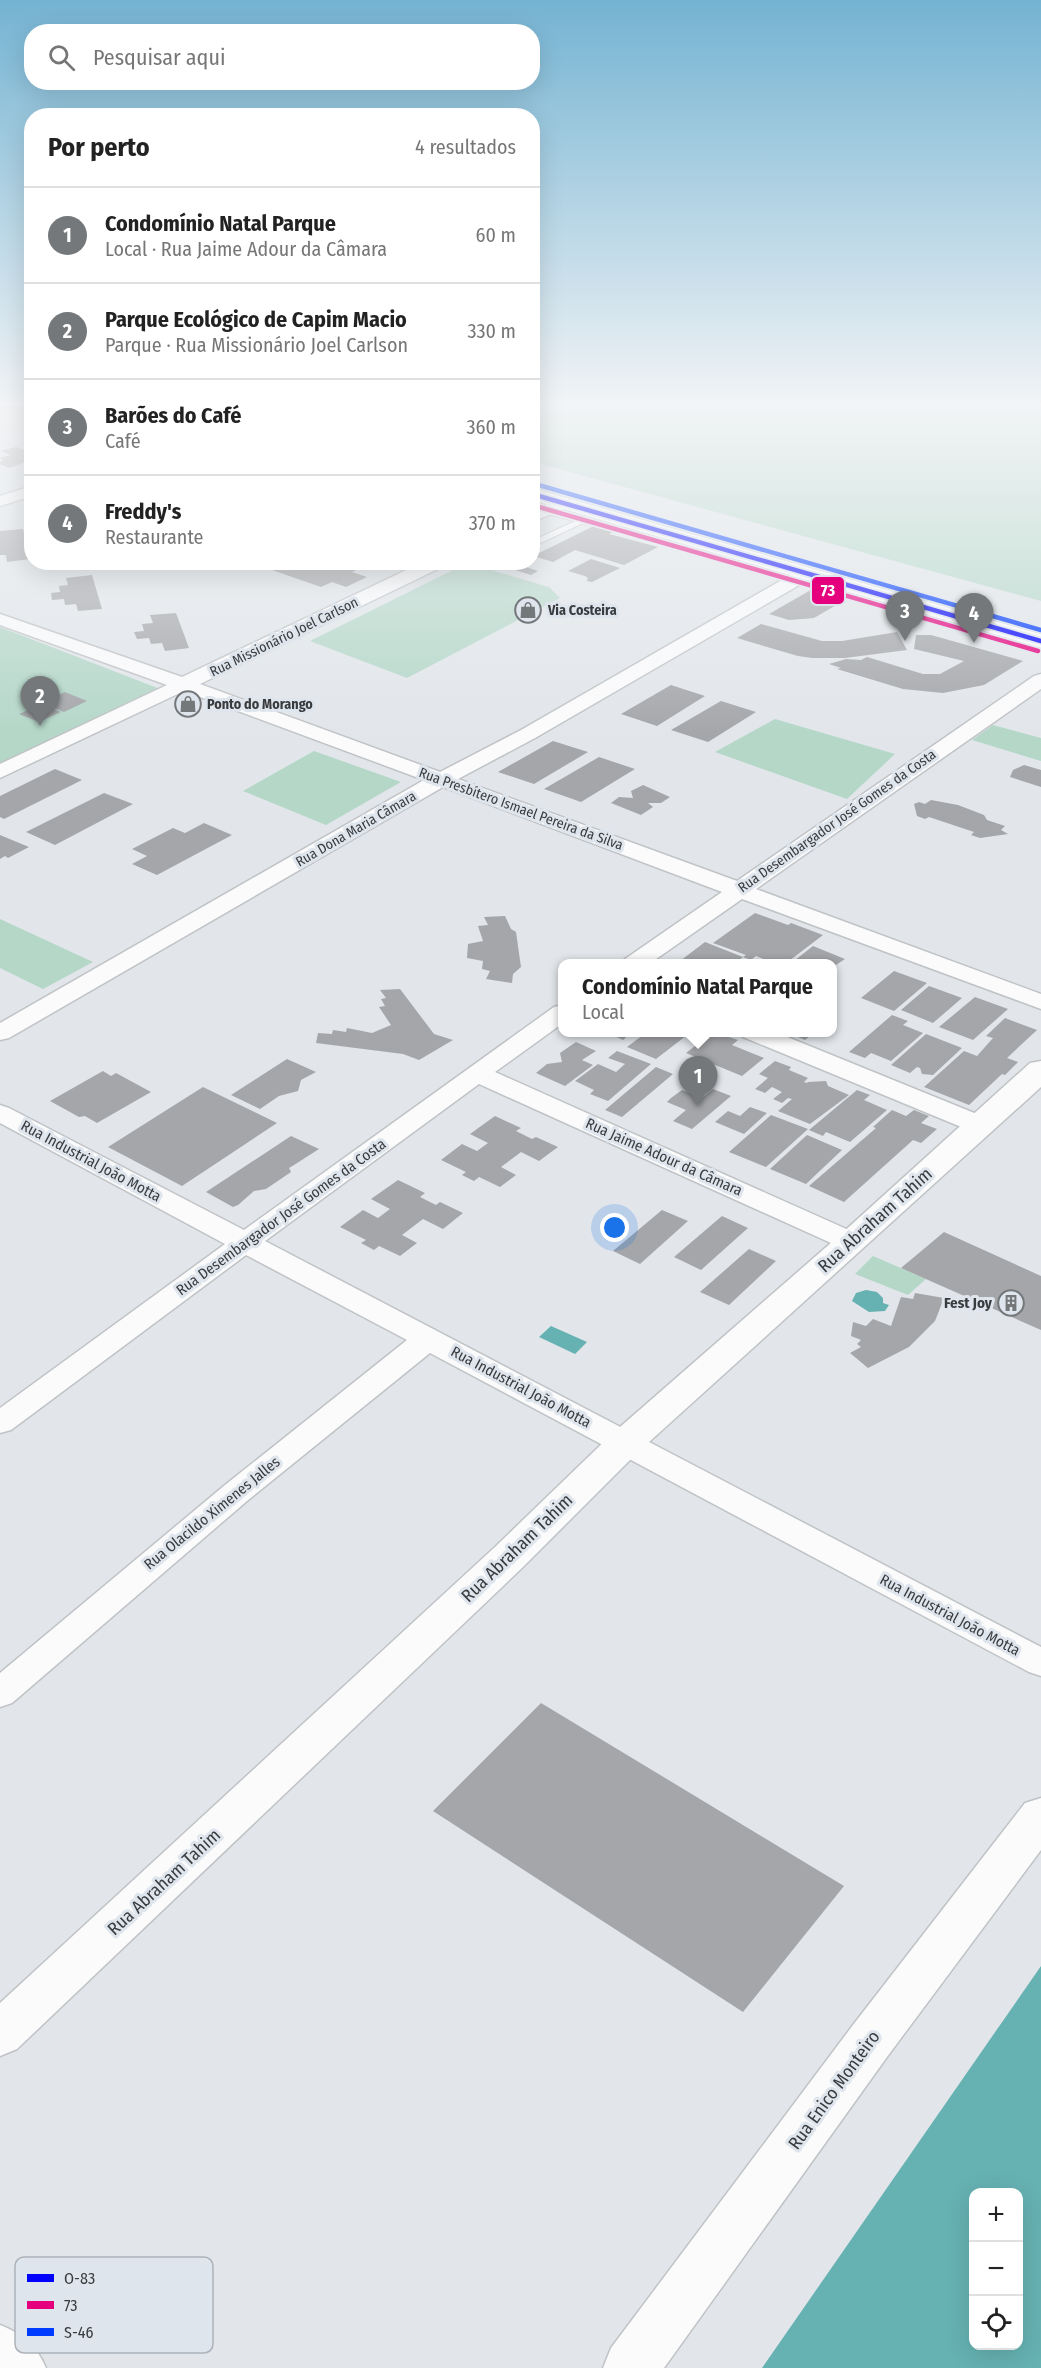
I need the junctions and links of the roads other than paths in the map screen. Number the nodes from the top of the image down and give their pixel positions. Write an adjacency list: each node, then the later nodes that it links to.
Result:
1 (584, 516): 3 (main road)
2 (666, 516): 9 (main road)
3 (590, 517): 4 (lane); 5 (lane); 7 (main road)
4 (640, 535)
5 (540, 540)
6 (422, 570): 12 (street, Rua Missionário Joel Carlson)
7 (807, 573): 10 (main road); 14 (street, Rua Dona Maria Câmara)
8 (0, 619): 12 (street, Rua Presbítero Ismael Pereira da Silva)
9 (1041, 621)
10 (1041, 641)
11 (1041, 680): 15 (street, Rua Desembargador José Gomes da Costa)
12 (186, 685): 13 (street, Rua Missionário Joel Carlson); 14 (street, Rua Presbítero Ismael Pereira da Silva)
13 (0, 772)
14 (442, 779): 15 (street, Rua Presbítero Ismael Pereira da Silva); 19 (street, Rua Dona Maria Câmara)
15 (738, 891): 16 (street, Rua Desembargador José Gomes da Costa); 17 (street, Rua Presbítero Ismael Pereira da Silva)
16 (639, 959)
17 (1041, 1002)
18 (558, 1015): 22 (street, Rua Desembargador José Gomes da Costa)
19 (0, 1033)
20 (764, 1037): 24 (street)
21 (1041, 1070): 24 (main road, Rua Abraham Tahim)
22 (477, 1072): 25 (street, Rua Jaime Adour da Câmara); 26 (street, Rua Desembargador José Gomes da Costa)
23 (0, 1113): 26 (street, Rua Industrial João Motta)
24 (980, 1125): 25 (main road, Rua Abraham Tahim)
25 (852, 1242): 29 (main road, Rua Abraham Tahim)
26 (247, 1243): 27 (street, Rua Industrial João Motta); 28 (street, Rua Desembargador José Gomes da Costa)
27 (429, 1338): 29 (street, Rua Industrial João Motta); 31 (street, Rua Olacildo Ximenes Jalles)
28 (0, 1423)
29 (625, 1443): 30 (street, Rua Industrial João Motta); 33 (main road, Rua Abraham Tahim)
30 (1041, 1663)
31 (2, 1688)
32 (1041, 1816): 36 (main road, Rua Enico Monteiro)
33 (0, 2034)
34 (0, 2347): 35 (street)
35 (23, 2368)
36 (632, 2368)

